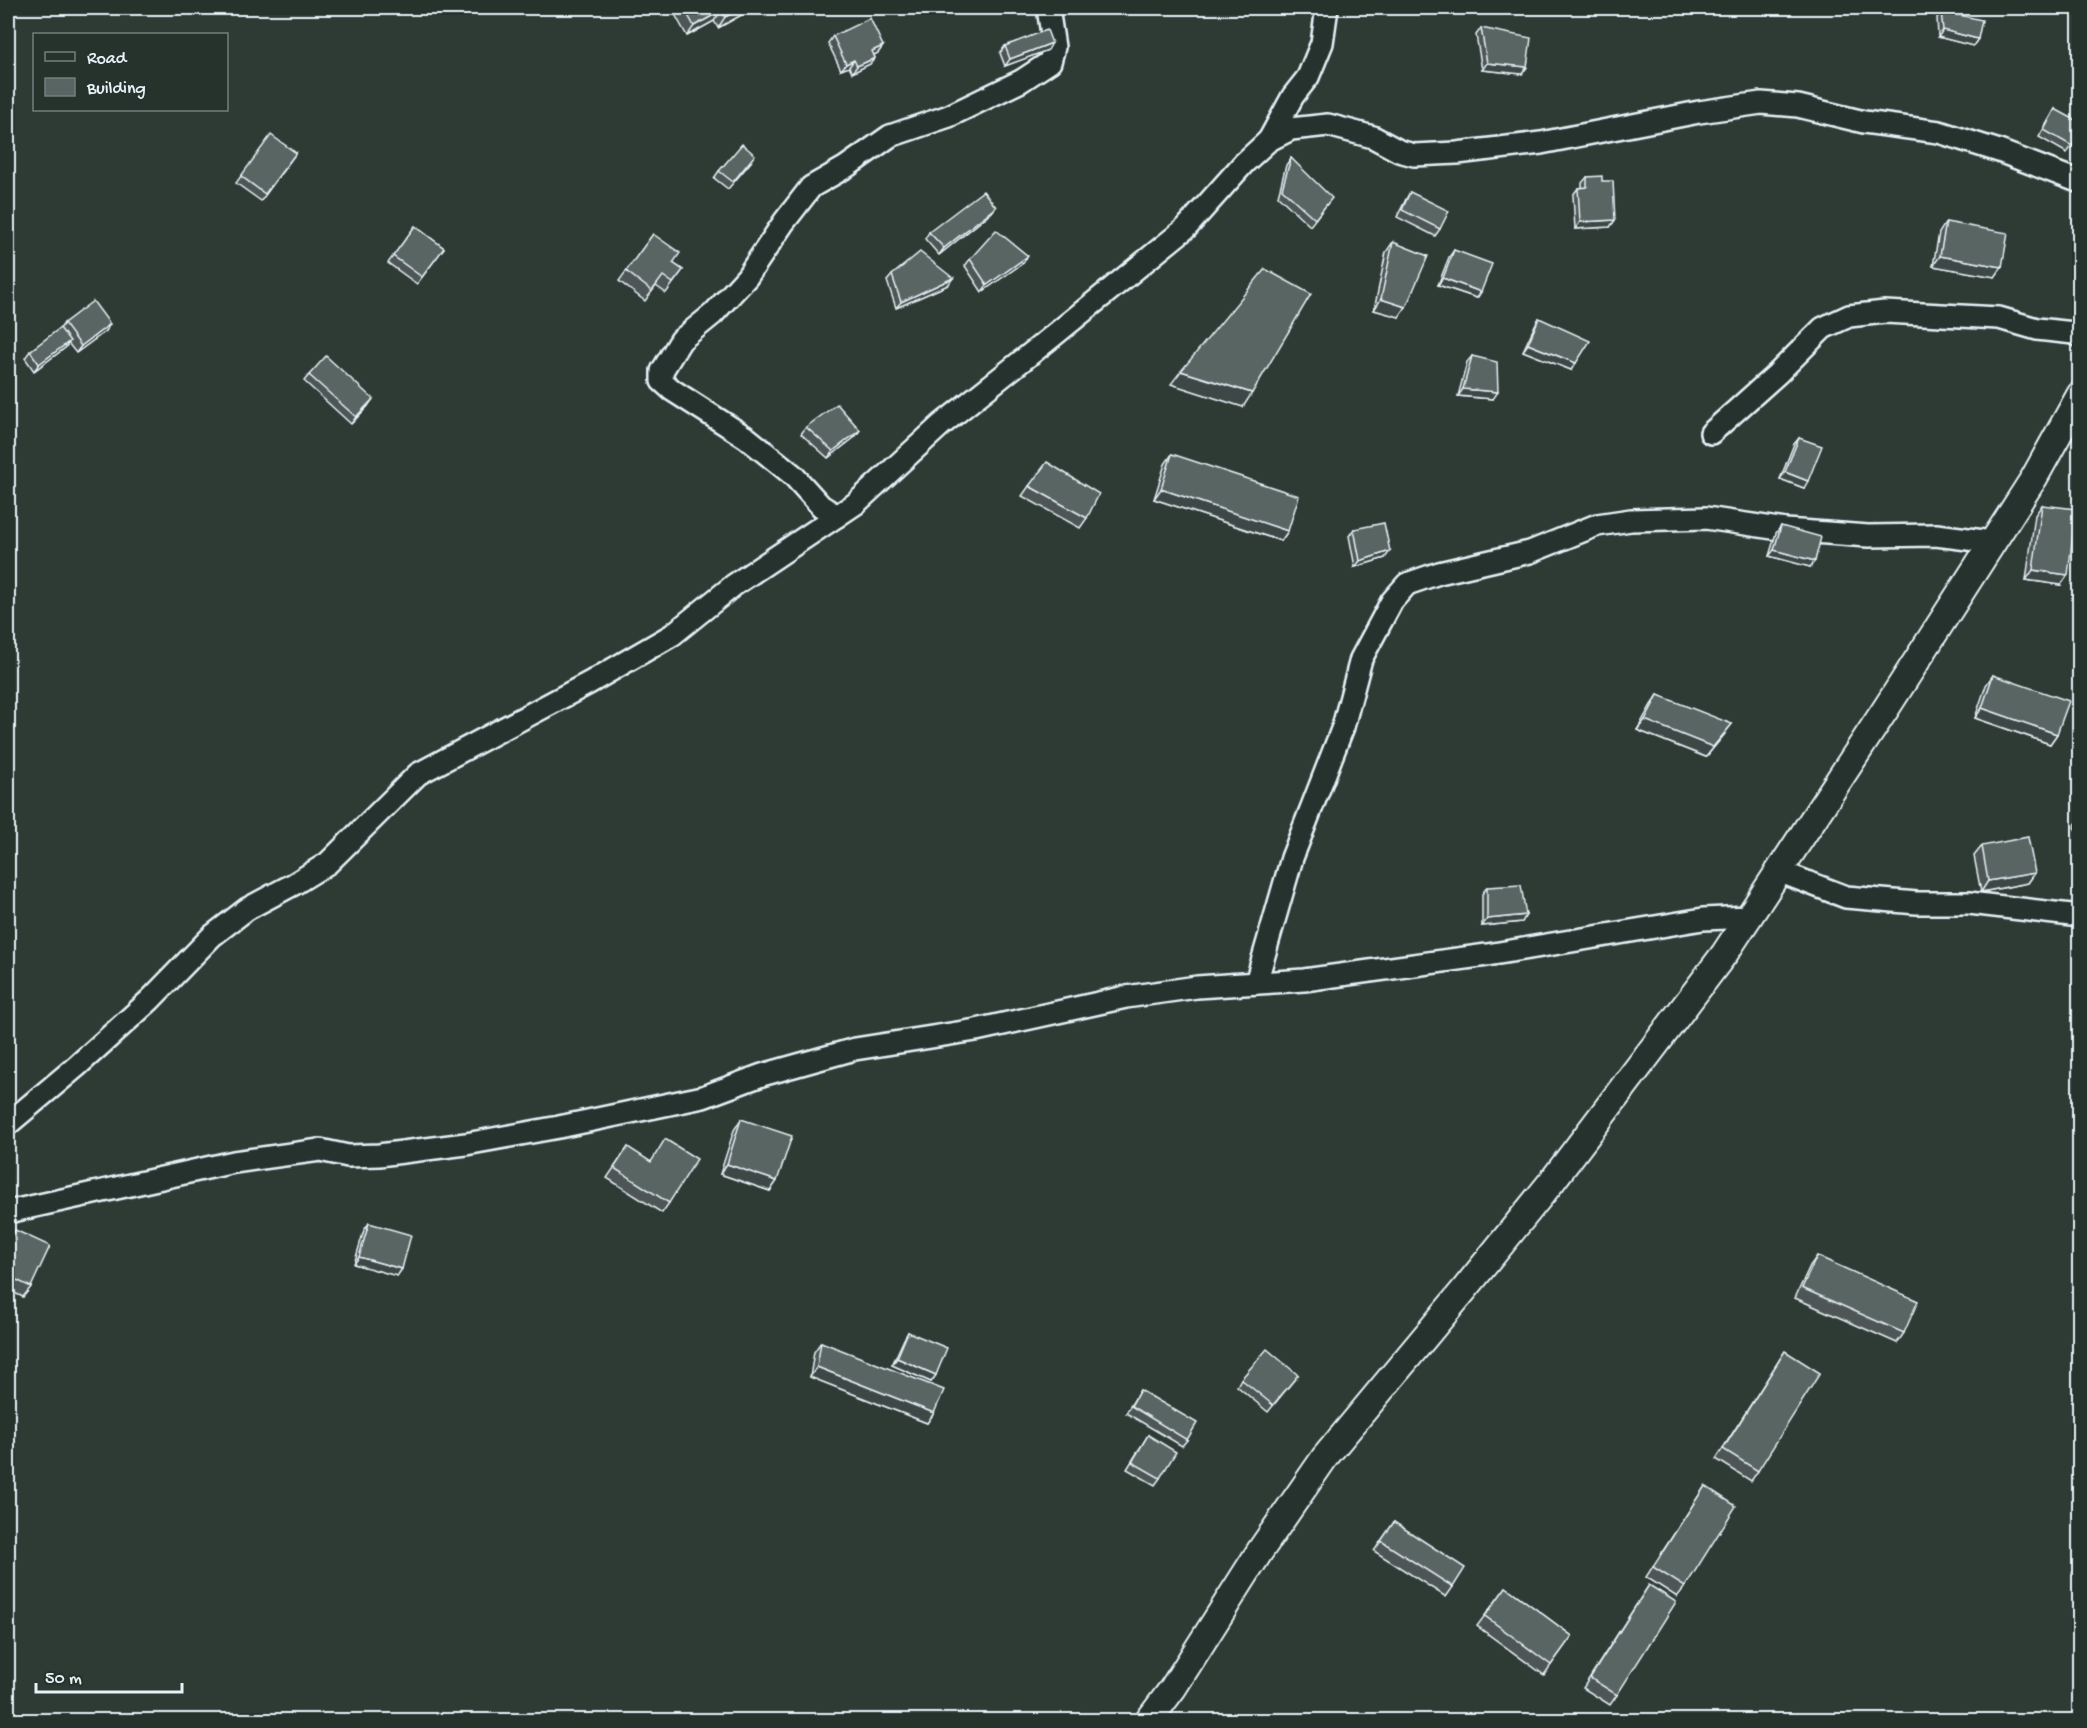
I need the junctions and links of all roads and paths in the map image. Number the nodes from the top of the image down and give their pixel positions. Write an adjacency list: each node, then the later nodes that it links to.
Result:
1 (1048, 8): 8 (street)
2 (1326, 8): 3 (street)
3 (1269, 140): 4 (street); 8 (street)
4 (2079, 182)
5 (2079, 336): 7 (street)
6 (2079, 395): 9 (street)
7 (1711, 433)
8 (837, 516): 14 (street)
9 (1992, 542): 10 (street); 13 (street)
10 (1778, 871): 11 (street); 12 (street)
11 (2079, 916)
12 (1749, 917): 13 (street); 16 (street)
13 (1256, 983): 15 (street)
14 (8, 1124)
15 (8, 1212)
16 (1149, 1720)

